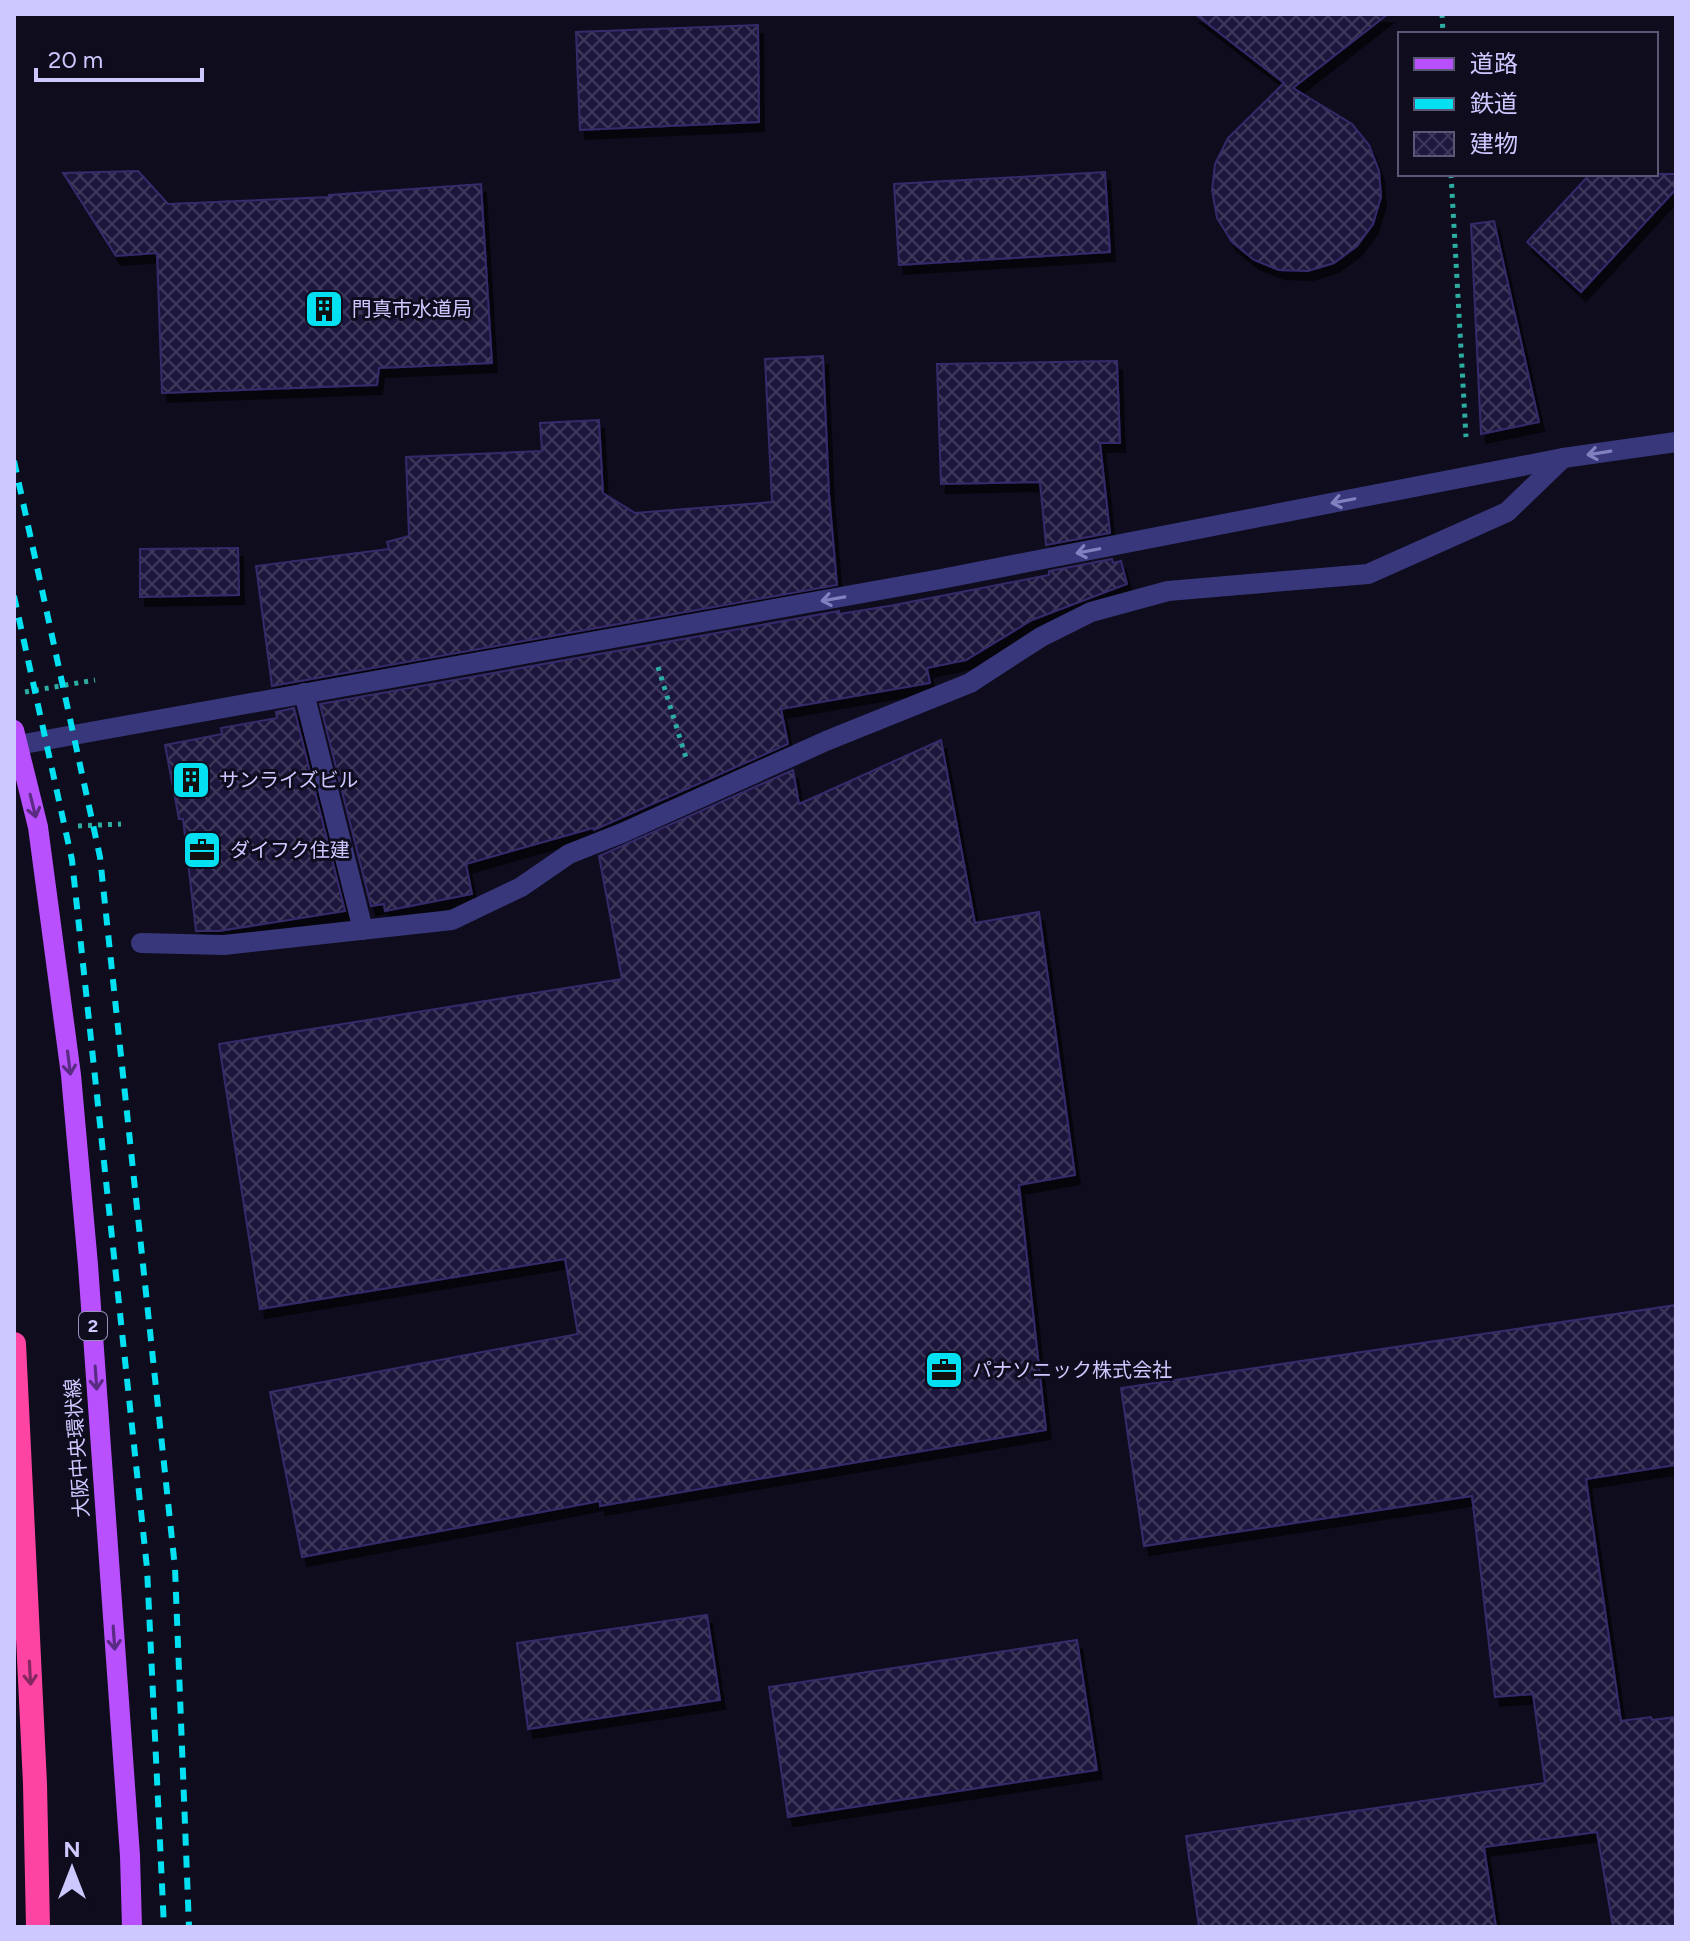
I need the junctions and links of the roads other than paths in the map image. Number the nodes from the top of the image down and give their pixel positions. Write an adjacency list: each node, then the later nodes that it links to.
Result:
1 (1676, 442): 2 (street, one-way to 2)
2 (1563, 458): 3 (street, one-way to 3); 5 (street)
3 (304, 693): 4 (street); 5 (street)
4 (16, 738): 9 (main road, 大阪中央環状線 / 2, one-way to 9)
5 (363, 930): 6 (street)
6 (141, 943)
7 (14, 1344): 8 (highway, one-way to 8)
8 (38, 1927)
9 (132, 1927)

